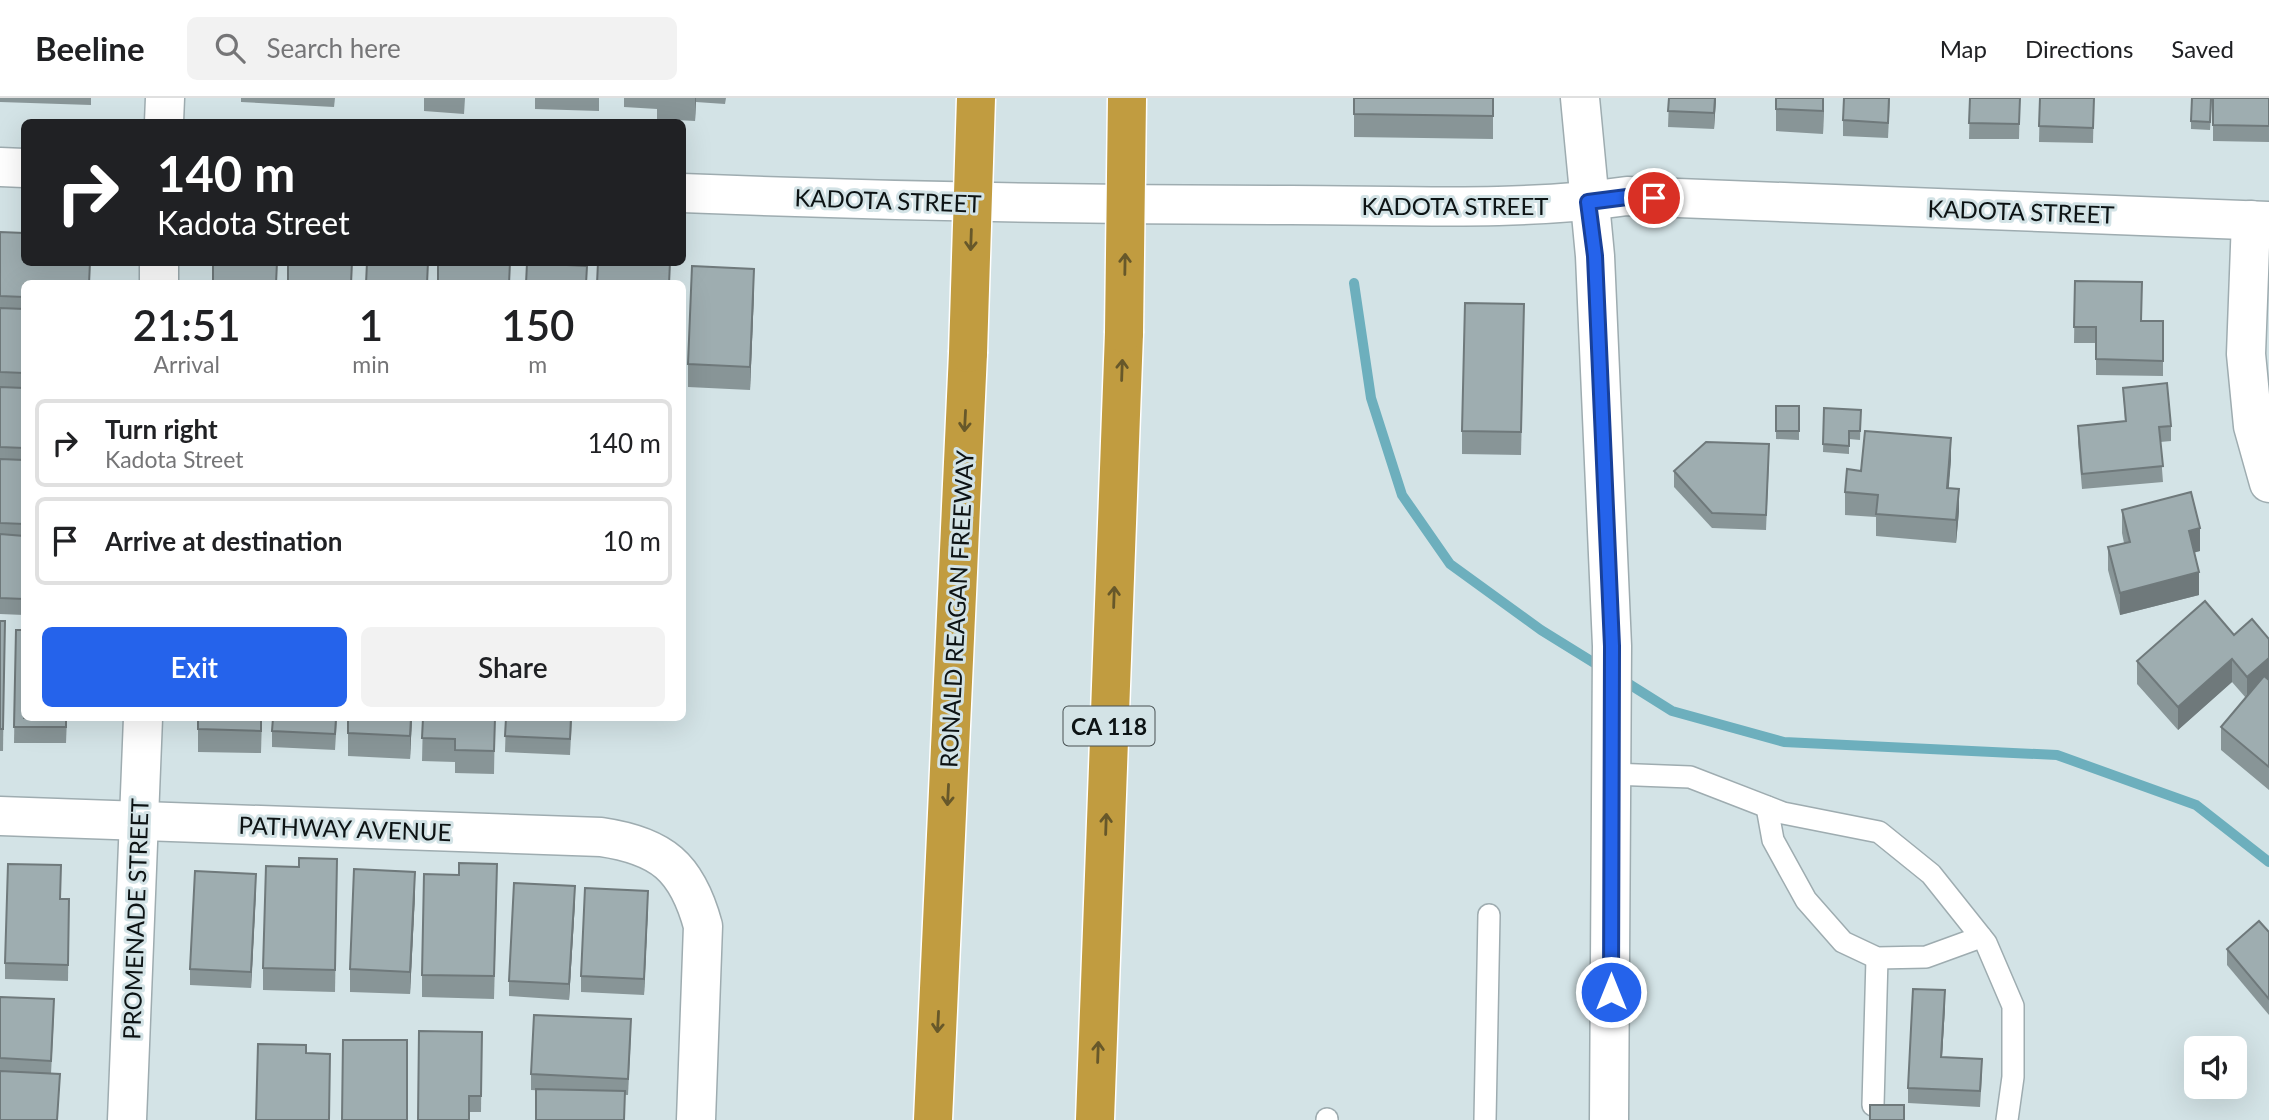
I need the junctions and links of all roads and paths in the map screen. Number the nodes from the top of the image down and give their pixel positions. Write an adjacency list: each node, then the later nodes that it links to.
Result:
1 (166, 98): 5 (street)
2 (976, 98): 23 (highway, RONALD REAGAN FREEWAY, one-way to 23, bridge)
3 (1127, 98): 24 (highway, CA 118, one-way to 3, bridge)
4 (1580, 98): 9 (street)
5 (164, 119)
6 (0, 167): 7 (street)
7 (21, 168)
8 (686, 193): 9 (street, KADOTA STREET)
9 (1588, 202): 10 (street, KADOTA STREET); 13 (street)
10 (2260, 220): 11 (street)
11 (2269, 483)
12 (143, 721): 16 (street, PROMENADE STREET)
13 (1612, 774): 14 (lane); 26 (street)
14 (1767, 807): 18 (lane); 19 (lane)
15 (0, 816): 16 (street, PATHWAY AVENUE)
16 (138, 821): 21 (street, PROMENADE STREET); 22 (street, PATHWAY AVENUE)
17 (1489, 915): 25 (lane)
18 (1981, 937): 19 (lane); 27 (lane)
19 (1877, 958): 20 (lane)
20 (1874, 1105)
21 (127, 1120)
22 (696, 1120)
23 (933, 1120)
24 (1095, 1120)
25 (1485, 1120)
26 (1609, 1120)
27 (2007, 1120)

